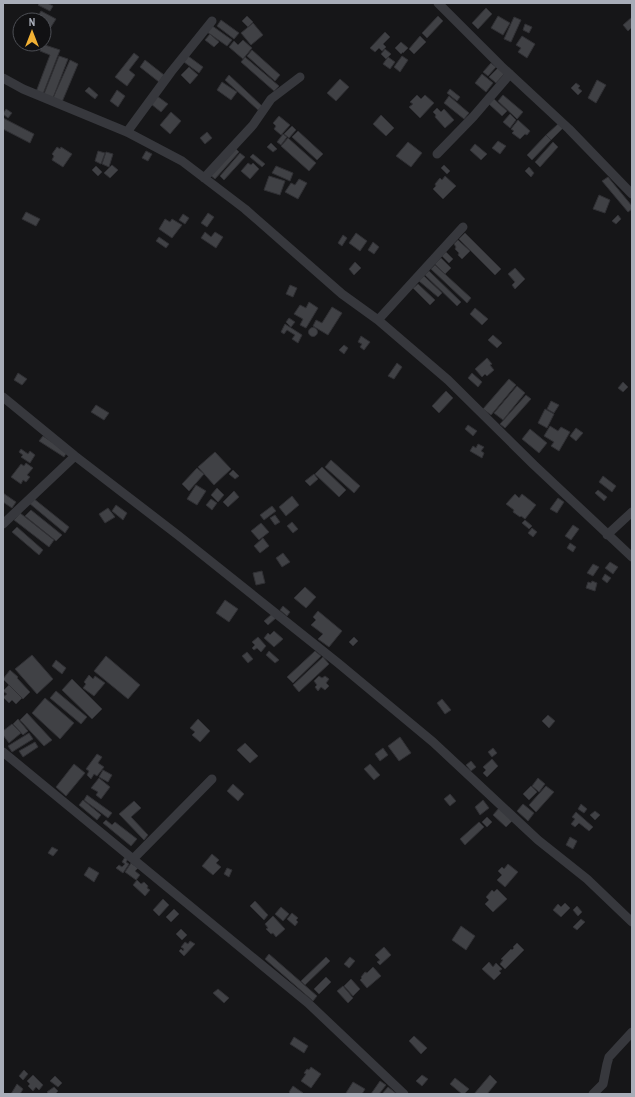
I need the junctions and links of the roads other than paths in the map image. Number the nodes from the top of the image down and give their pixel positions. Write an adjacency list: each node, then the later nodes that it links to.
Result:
1 (438, 3): 3 (street)
2 (212, 21): 6 (street)
3 (510, 74): 7 (street); 9 (street)
4 (300, 77): 8 (street)
5 (3, 78): 6 (street)
6 (127, 132): 8 (street)
7 (437, 154)
8 (204, 178): 11 (street)
9 (632, 194)
10 (463, 227): 11 (street)
11 (378, 320): 16 (street)
12 (3, 397): 13 (street)
13 (75, 456): 15 (street); 21 (street)
14 (632, 512): 16 (street)
15 (3, 524)
16 (607, 535): 17 (street)
17 (632, 557)
18 (3, 752): 20 (street)
19 (212, 779): 20 (street)
20 (133, 859): 23 (street)
21 (632, 922)
22 (632, 1032): 24 (street)
23 (404, 1094)
24 (593, 1094)

